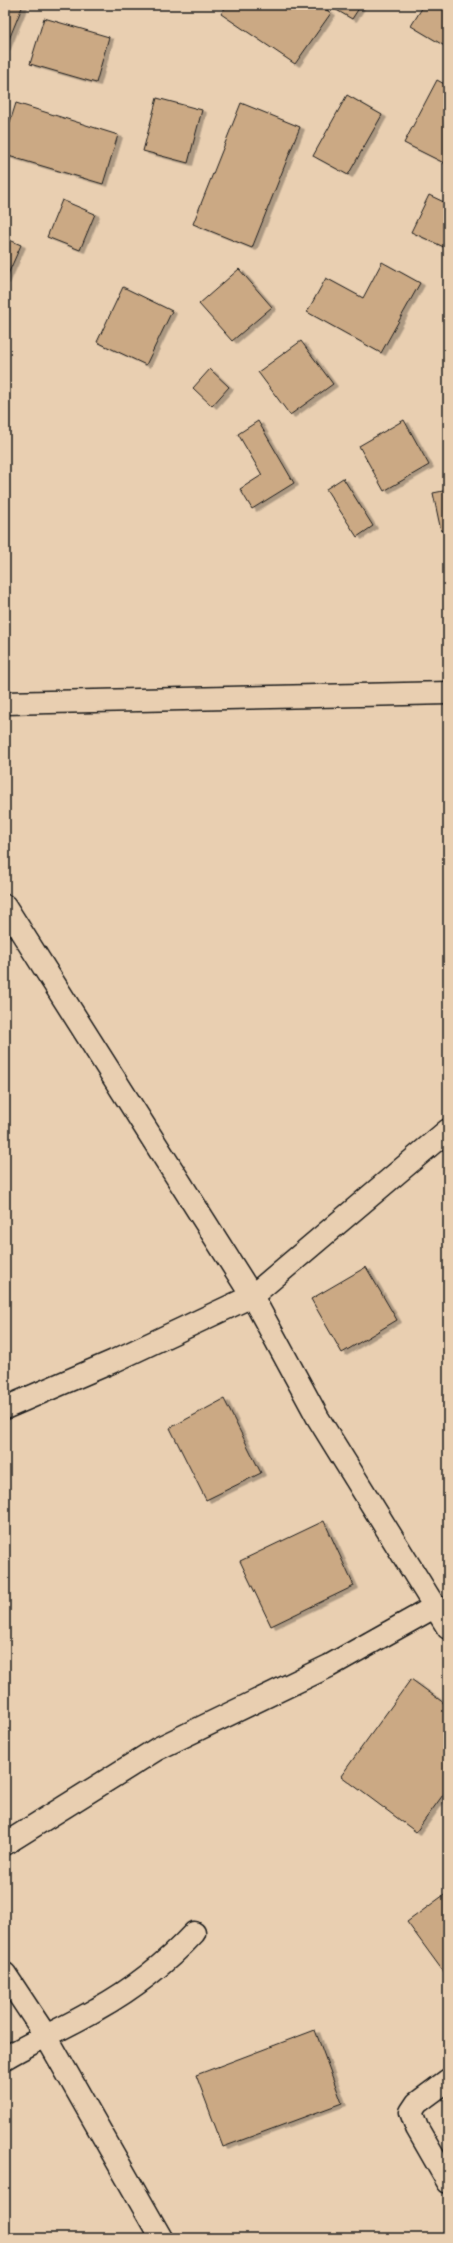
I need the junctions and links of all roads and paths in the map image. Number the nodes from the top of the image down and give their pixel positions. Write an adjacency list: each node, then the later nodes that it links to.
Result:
1 (448, 692): 2 (street)
2 (5, 703)
3 (5, 906): 5 (street)
4 (448, 1130): 5 (street)
5 (252, 1296): 6 (street); 7 (street)
6 (5, 1408)
7 (436, 1606): 8 (street); 9 (street)
8 (448, 1628)
9 (5, 1844)
10 (194, 1933): 12 (street)
11 (5, 1974): 12 (street)
12 (46, 2036): 13 (street); 16 (street)
13 (5, 2058)
14 (448, 2080): 15 (street)
15 (448, 2182)
16 (161, 2238)

